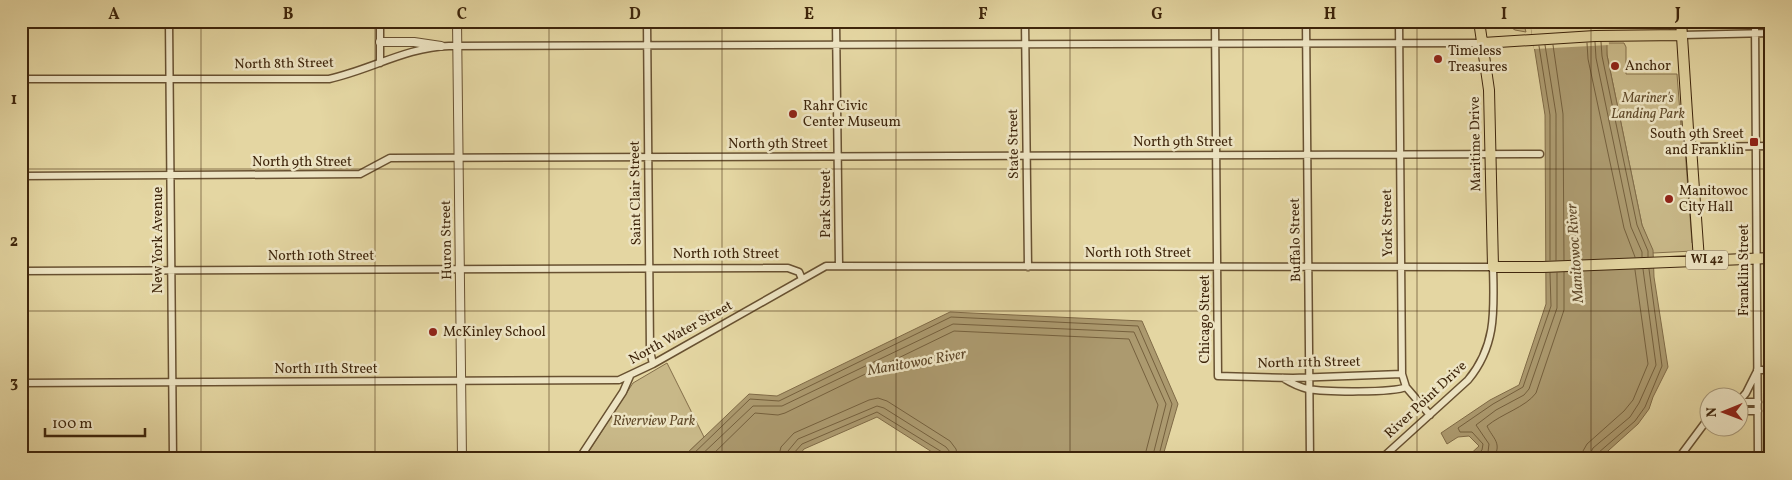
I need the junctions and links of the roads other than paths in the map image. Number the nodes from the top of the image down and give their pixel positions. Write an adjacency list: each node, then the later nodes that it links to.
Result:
1 (169, 21): 28 (street, New York Avenue)
2 (380, 21): 16 (street)
3 (457, 21): 25 (street, Huron Street)
4 (647, 21): 23 (street, Saint Clair Street)
5 (836, 21): 21 (street, Park Street)
6 (1025, 21): 22 (street, State Street)
7 (1215, 21): 18 (street, Chicago Street)
8 (1306, 21): 19 (street, Buffalo Street)
9 (1399, 21): 17 (street, York Street)
10 (1479, 21): 20 (main road, Maritime Drive)
11 (1681, 21): 14 (main road)
12 (1755, 21): 15 (street, Franklin Street)
13 (1771, 33): 15 (street)
14 (1682, 34): 15 (street); 20 (main road, North 8th Street); 29 (main road)
15 (1755, 34): 30 (street, Franklin Street)
16 (380, 42): 24 (street); 26 (street)
17 (1399, 42): 19 (street, North 8th Street); 20 (street, North 8th Street); 34 (street, York Street)
18 (1215, 43): 19 (street, North 8th Street); 22 (street, North 8th Street); 32 (street, Chicago Street)
19 (1307, 43): 33 (street, Buffalo Street)
20 (1483, 43): 35 (main road, Maritime Drive)
21 (836, 44): 22 (street, North 8th Street); 23 (street, North 8th Street); 37 (street, Park Street)
22 (1026, 44): 38 (street, State Street)
23 (648, 45): 25 (street, North 8th Street); 40 (street, Saint Clair Street)
24 (441, 46): 25 (street, North 8th Street); 26 (street, North 8th Street)
25 (458, 46): 39 (street, Huron Street)
26 (380, 62): 28 (street, North 8th Street)
27 (21, 79): 28 (street, North 8th Street)
28 (169, 79): 42 (street, New York Avenue)
29 (1691, 146): 30 (street); 45 (main road)
30 (1756, 146): 31 (street); 44 (street, Franklin Street)
31 (1771, 146)
32 (1216, 154): 33 (street, North 9th Street); 38 (street, North 9th Street); 47 (street, Chicago Street)
33 (1308, 154): 34 (street, North 9th Street); 48 (street, Buffalo Street)
34 (1400, 154): 35 (street, North 9th Street); 49 (street, York Street)
35 (1490, 154): 36 (street, North 9th Street); 51 (main road, Maritime Drive)
36 (1540, 154)
37 (838, 156): 38 (street, North 9th Street); 40 (street, North 9th Street); 46 (street, Park Street)
38 (1026, 156): 50 (street, State Street)
39 (458, 157): 40 (street, North 9th Street); 42 (street, North 9th Street); 52 (street, Huron Street)
40 (648, 157): 53 (street, Saint Clair Street)
41 (21, 176): 42 (street, North 9th Street)
42 (170, 176): 54 (street, New York Avenue)
43 (1771, 258): 44 (main road, WI 42)
44 (1757, 259): 45 (main road, WI 42); 58 (street, Franklin Street)
45 (1700, 260): 51 (main road, North 10th Street / WI 42)
46 (839, 266): 50 (street, North 10th Street); 56 (street, North 10th Street)
47 (1217, 266): 48 (street, North 10th Street); 50 (street, North 10th Street); 62 (street, Chicago Street)
48 (1309, 266): 49 (street, North 10th Street); 63 (street, Buffalo Street)
49 (1401, 266): 51 (street, North 10th Street); 60 (street, York Street)
50 (1028, 267)
51 (1493, 267): 75 (street, River Point Drive)
52 (460, 269): 53 (street, North 10th Street); 54 (street, North 10th Street); 65 (street, Huron Street)
53 (650, 269): 56 (street, North 10th Street); 57 (street, Saint Clair Street)
54 (171, 270): 55 (street, North 10th Street); 66 (street, New York Avenue)
55 (21, 271)
56 (802, 279): 57 (street, North Water Street)
57 (653, 364): 61 (street, North Water Street)
58 (1757, 370): 59 (street); 69 (street); 72 (street, Franklin Street)
59 (1771, 370)
60 (1402, 374): 63 (street, North 11th Street); 68 (street, York Street)
61 (630, 376): 65 (street, North 11th Street); 79 (street, North Water Street)
62 (1218, 376): 64 (street, North 11th Street)
63 (1310, 376): 64 (street, North 11th Street); 70 (street, Buffalo Street)
64 (1282, 378): 70 (street)
65 (462, 381): 66 (street, North 11th Street); 78 (street, Huron Street)
66 (172, 382): 67 (street, North 11th Street); 77 (street, New York Avenue)
67 (21, 383)
68 (1406, 387): 70 (street, North 11th Street); 75 (street, York Street)
69 (1750, 388)
70 (1310, 390): 80 (street, Buffalo Street)
71 (1750, 402): 72 (street)
72 (1758, 402): 74 (street, Franklin Street)
73 (1750, 411): 74 (street)
74 (1758, 411): 83 (street, Franklin Street)
75 (1430, 415): 81 (street, River Point Drive)
76 (1700, 429): 82 (street)
77 (172, 459)
78 (462, 459)
79 (579, 459)
80 (1310, 459)
81 (1381, 459)
82 (1678, 459)
83 (1758, 459)

